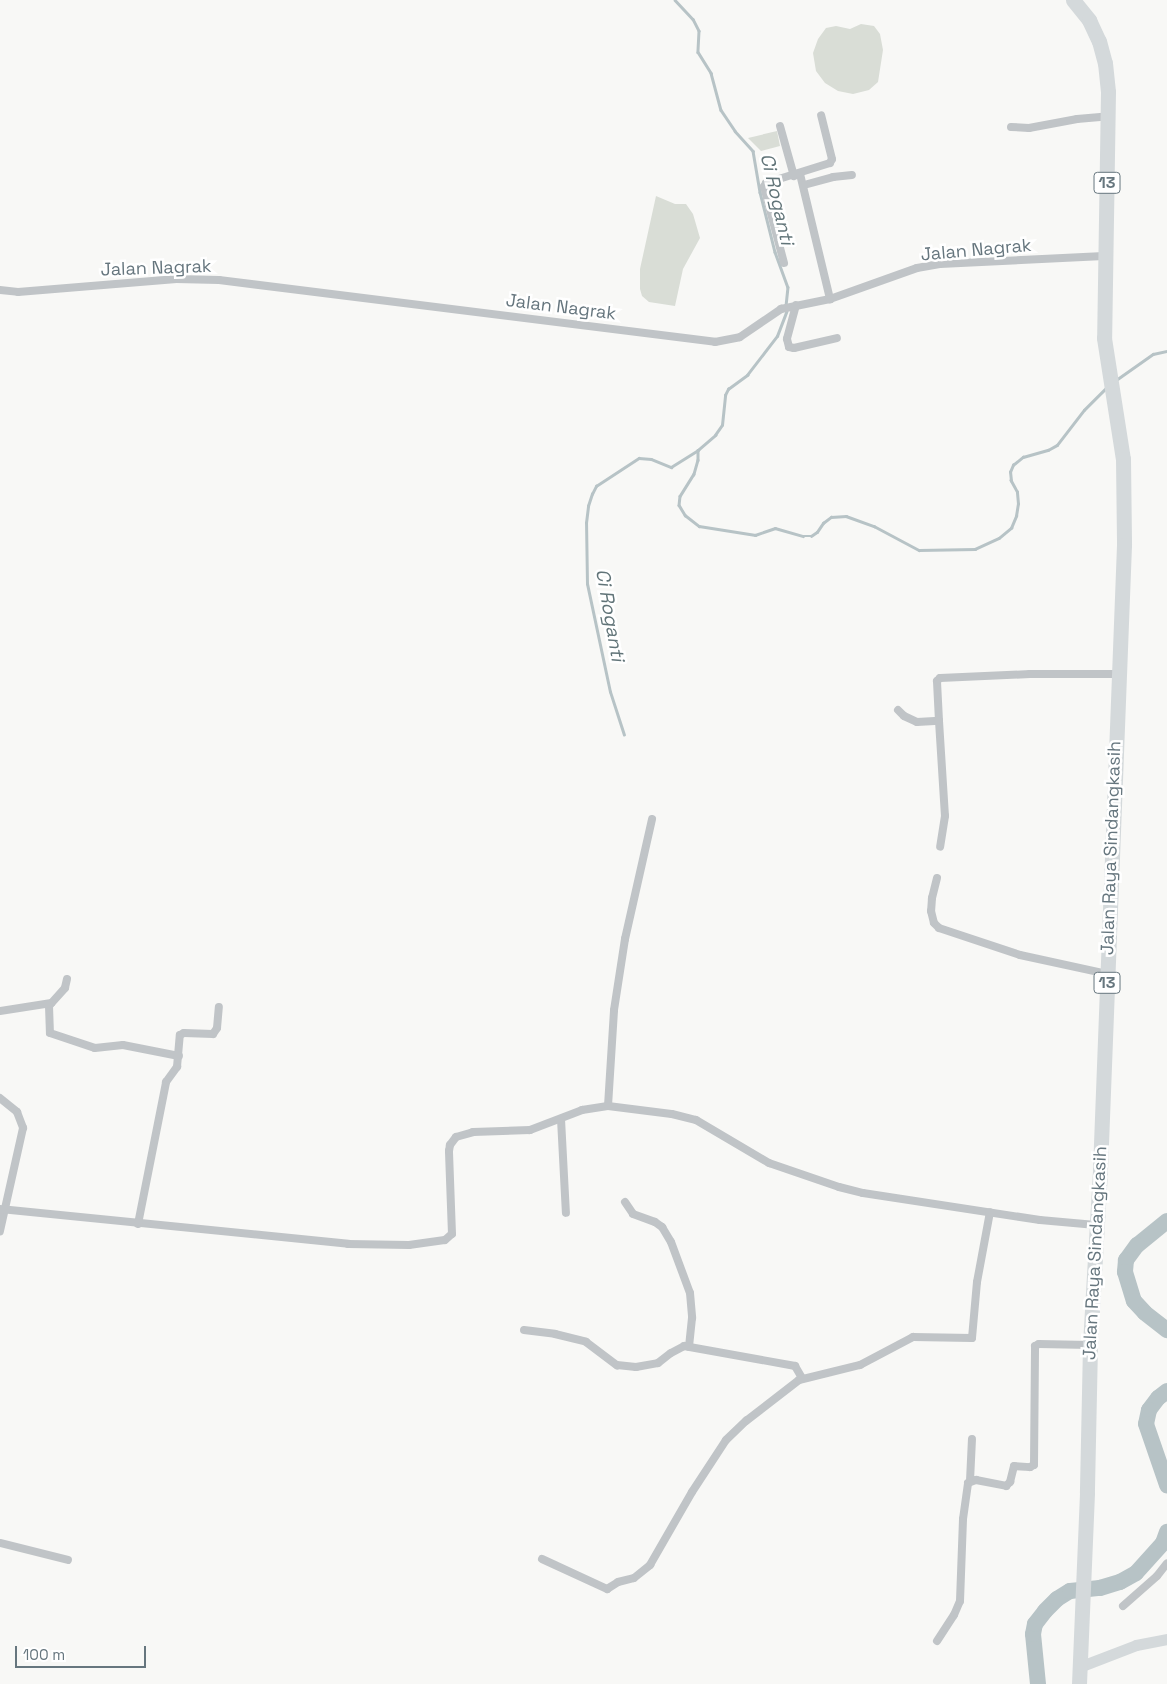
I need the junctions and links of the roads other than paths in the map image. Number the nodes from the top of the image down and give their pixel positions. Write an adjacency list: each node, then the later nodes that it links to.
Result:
1 (1073, 0): 3 (highway, 13)
2 (821, 115): 6 (street)
3 (1109, 116): 5 (street); 11 (highway, 13)
4 (780, 126): 7 (street)
5 (1011, 127)
6 (828, 165): 7 (street); 9 (street)
7 (797, 175): 10 (street); 12 (street)
8 (852, 175): 9 (street)
9 (833, 177): 10 (street)
10 (804, 185): 14 (street)
11 (1104, 256): 14 (street, Jalan Nagrak); 17 (highway, Jalan Raya Sindangkasih / 13)
12 (784, 264)
13 (0, 290): 15 (street, Jalan Nagrak)
14 (830, 299): 15 (street, Jalan Nagrak)
15 (796, 305): 16 (street)
16 (836, 338)
17 (1117, 674): 19 (street); 23 (highway, Jalan Raya Sindangkasih / 13)
18 (898, 710): 19 (street)
19 (939, 721): 21 (street)
20 (652, 819): 30 (street)
21 (940, 847)
22 (937, 878): 23 (street)
23 (1107, 974): 37 (highway, Jalan Raya Sindangkasih / 13)
24 (67, 979): 25 (street)
25 (51, 1003): 27 (street); 28 (street)
26 (219, 1007): 28 (street)
27 (0, 1011)
28 (179, 1056): 36 (street)
29 (0, 1098): 33 (street)
30 (608, 1106): 31 (street); 34 (street)
31 (561, 1119): 35 (street); 36 (street)
32 (625, 1202): 41 (street)
33 (2, 1209): 36 (street); 38 (street)
34 (990, 1212): 37 (street); 42 (street)
35 (566, 1213)
36 (138, 1224)
37 (1096, 1225): 40 (highway, Jalan Raya Sindangkasih / 13)
38 (0, 1232)
39 (524, 1330): 41 (street)
40 (1090, 1345): 44 (street); 52 (highway, Jalan Raya Sindangkasih / 13)
41 (689, 1347): 42 (street)
42 (802, 1378): 46 (street)
43 (972, 1439): 44 (street)
44 (970, 1481): 51 (street)
45 (0, 1543): 47 (street)
46 (542, 1559)
47 (68, 1560)
48 (1167, 1563): 49 (street)
49 (1123, 1606)
50 (1167, 1639): 52 (main road)
51 (937, 1641)
52 (1080, 1667): 53 (highway, 13)
53 (1078, 1684)

